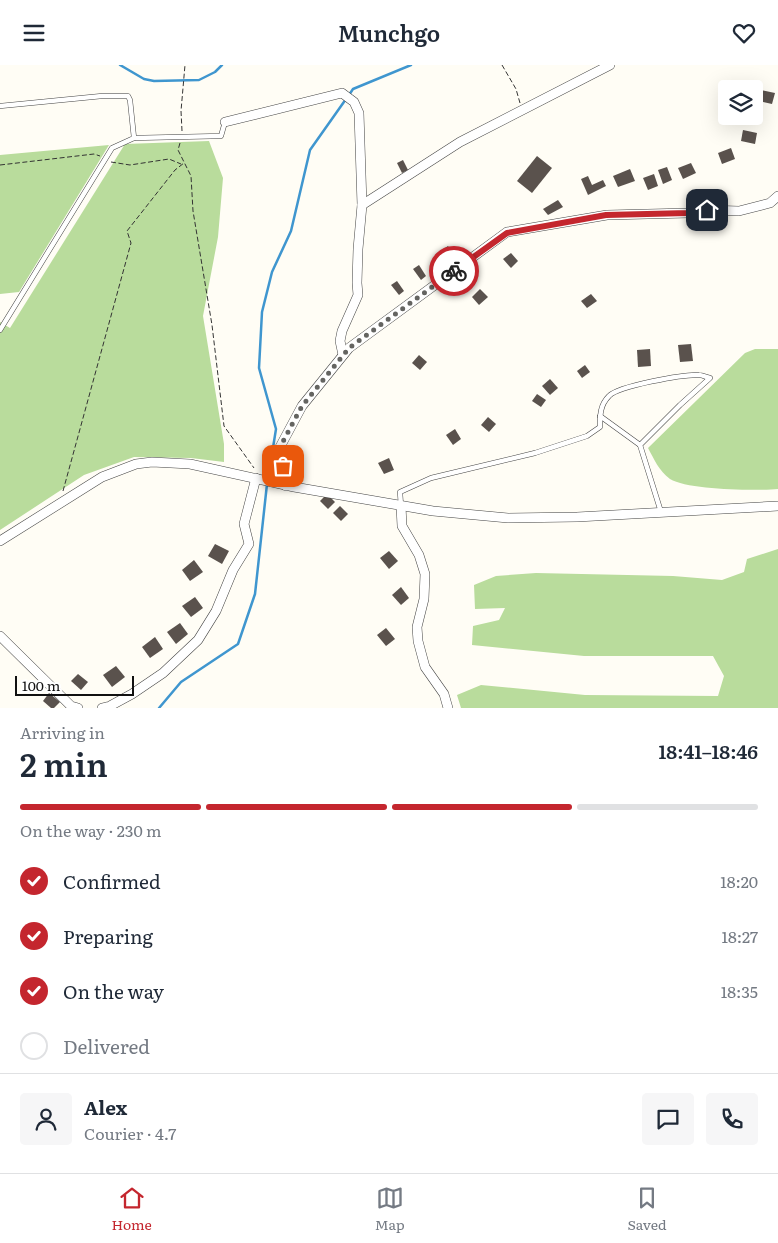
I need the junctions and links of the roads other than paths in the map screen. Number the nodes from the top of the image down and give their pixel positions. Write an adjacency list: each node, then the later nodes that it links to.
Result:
1 (610, 65): 6 (street)
2 (0, 106): 4 (lane)
3 (225, 122): 4 (lane); 6 (street)
4 (134, 138): 7 (lane)
5 (778, 196): 8 (street)
6 (362, 205): 8 (street)
7 (0, 330)
8 (343, 355): 12 (street)
9 (600, 416): 10 (lane); 10 (lane); 13 (lane)
10 (640, 445): 15 (lane)
11 (260, 479): 12 (street); 16 (street); 19 (street)
12 (285, 485): 13 (street)
13 (401, 506): 15 (street); 20 (street)
14 (778, 507): 15 (street)
15 (662, 513)
16 (0, 541)
17 (0, 636): 18 (street)
18 (73, 707)
19 (102, 708)
20 (448, 708)

